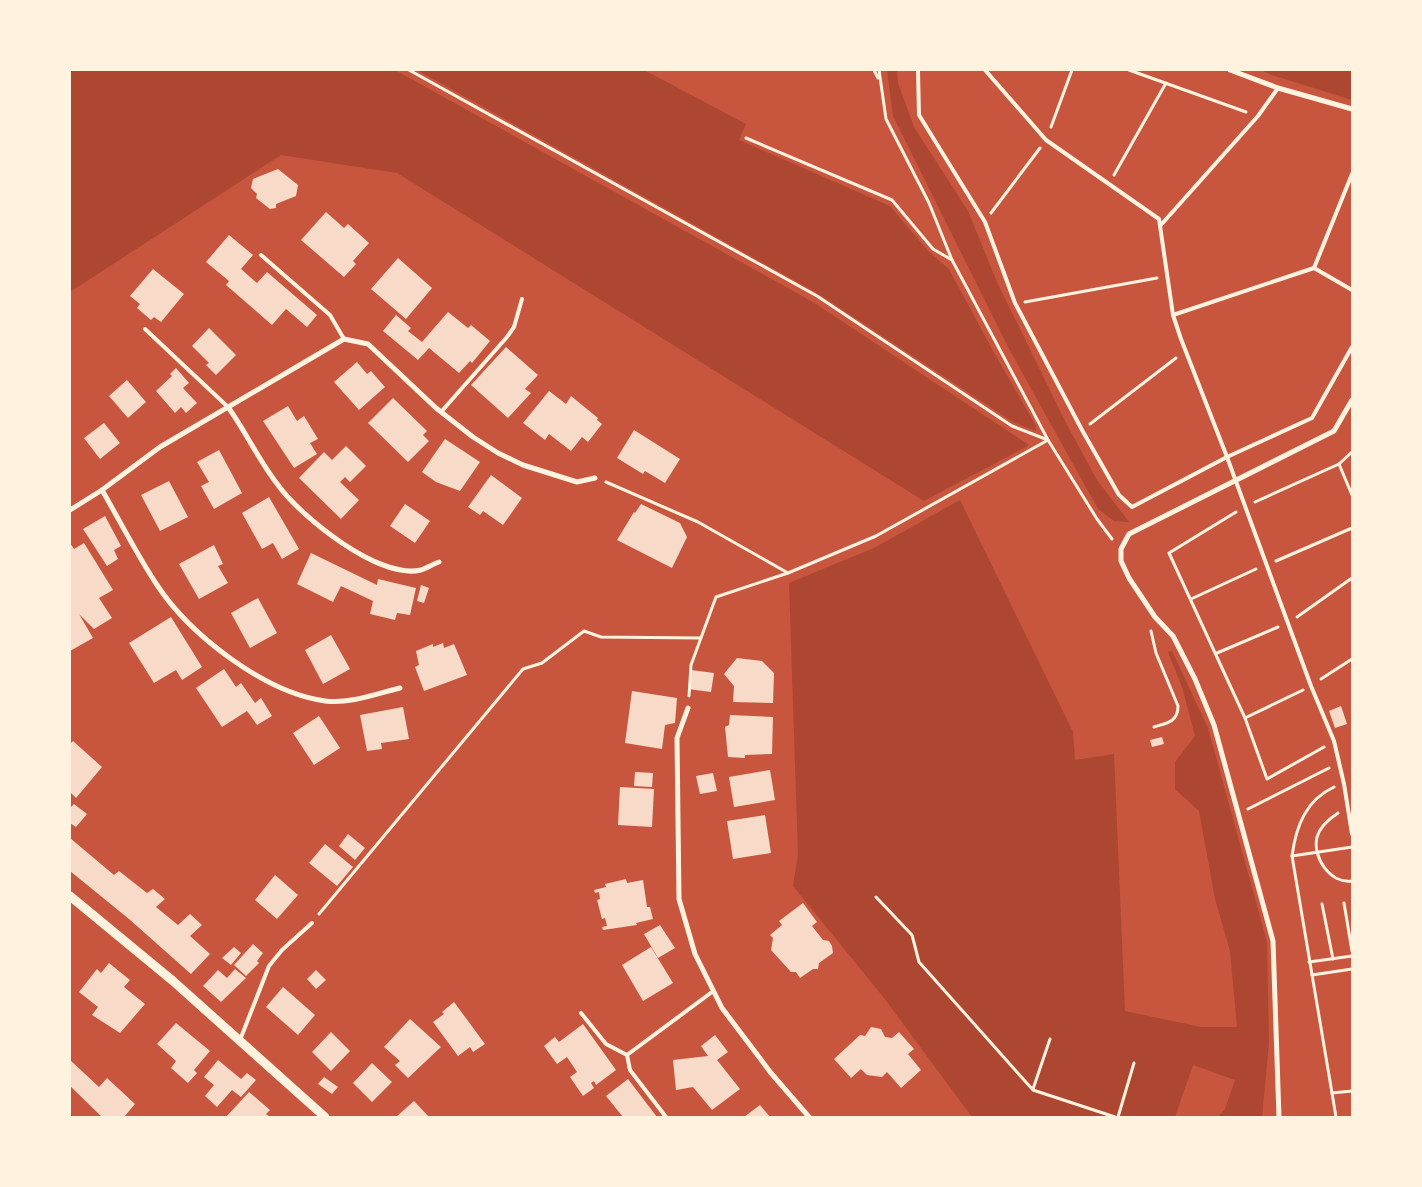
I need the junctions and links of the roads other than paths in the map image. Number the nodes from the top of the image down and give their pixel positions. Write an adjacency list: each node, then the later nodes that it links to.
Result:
1 (918, 70): 19 (lane)
2 (985, 70): 7 (lane)
3 (1230, 70): 4 (street)
4 (1278, 88): 5 (street); 7 (lane)
5 (1352, 110)
6 (1352, 174): 9 (lane)
7 (1160, 226): 12 (lane)
8 (262, 255): 14 (lane)
9 (1314, 268): 10 (lane); 12 (lane)
10 (1352, 290)
11 (522, 299): 18 (lane)
12 (1173, 315): 19 (lane)
13 (145, 329): 17 (lane)
14 (344, 339): 17 (street); 18 (street)
15 (1352, 346): 19 (lane)
16 (1352, 400): 21 (street)
17 (228, 407): 22 (street); 24 (street)
18 (441, 412): 20 (street)
19 (1227, 457): 21 (lane)
20 (595, 478)
21 (1235, 482): 27 (lane); 37 (street)
22 (102, 490): 23 (street); 25 (street)
23 (70, 510)
24 (439, 562)
25 (400, 688)
26 (688, 708): 30 (street)
27 (1352, 834)
28 (70, 896): 32 (street)
29 (312, 923): 32 (lane)
30 (712, 992): 33 (lane); 36 (street)
31 (582, 1013): 33 (lane)
32 (239, 1043): 34 (street)
33 (627, 1055): 35 (lane)
34 (325, 1117)
35 (666, 1117)
36 (809, 1117)
37 (1280, 1117)

